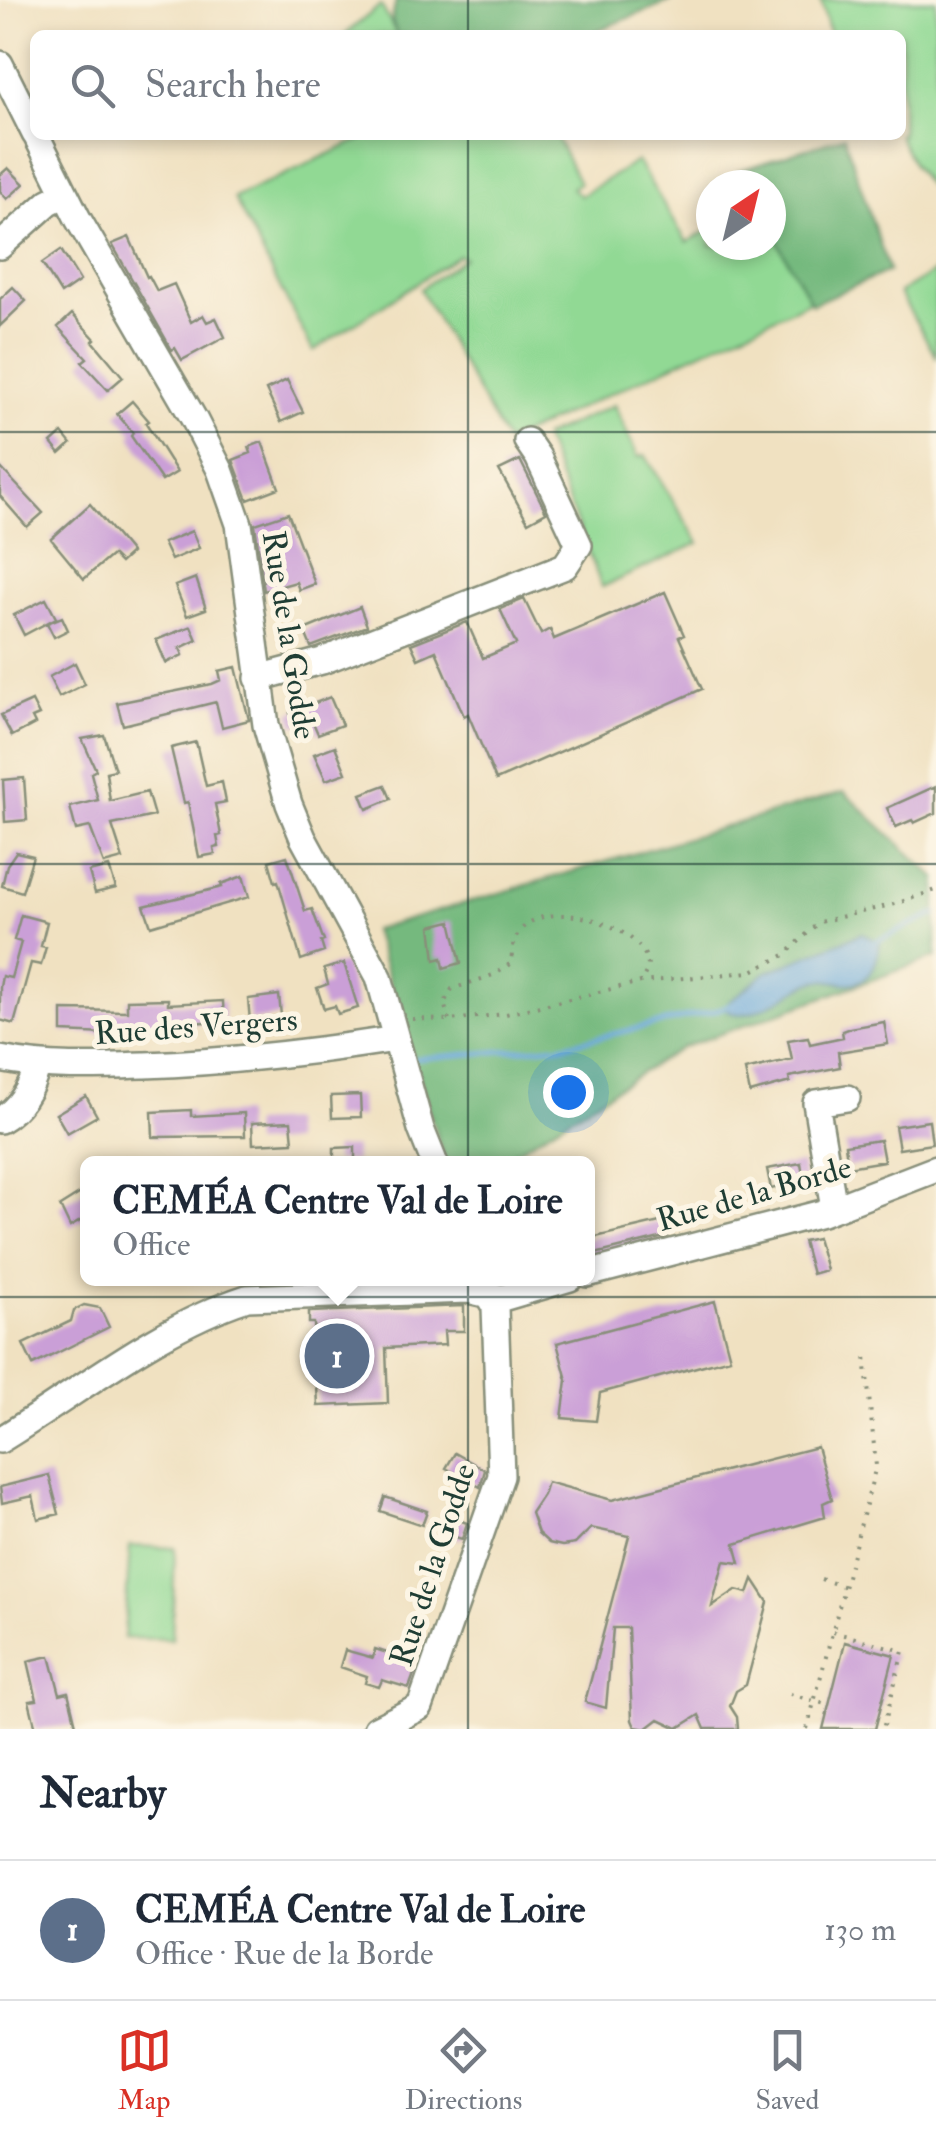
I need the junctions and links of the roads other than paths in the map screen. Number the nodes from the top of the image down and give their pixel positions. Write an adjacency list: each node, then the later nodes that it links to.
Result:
1 (0, 64): 2 (street, Rue de la Godde)
2 (30, 124)
3 (38, 140): 4 (street, Rue de la Godde)
4 (65, 194): 5 (street); 7 (street, Rue de la Godde)
5 (0, 246)
6 (527, 442): 7 (street)
7 (258, 678): 8 (street, Rue de la Godde)
8 (394, 1030): 10 (street, Rue des Vergers); 13 (street, Rue de la Godde)
9 (0, 1059): 10 (street, Rue des Vergers)
10 (36, 1067): 12 (street)
11 (847, 1098): 15 (street)
12 (0, 1120)
13 (431, 1156)
14 (936, 1169): 15 (street, Rue de la Borde)
15 (834, 1208): 16 (street, Rue de la Borde)
16 (595, 1272)
17 (227, 1286): 22 (street)
18 (464, 1286): 22 (street)
19 (483, 1286): 24 (street, Rue de la Godde)
20 (484, 1286): 21 (street)
21 (543, 1286)
22 (235, 1302): 23 (street)
23 (0, 1440)
24 (376, 1729)

